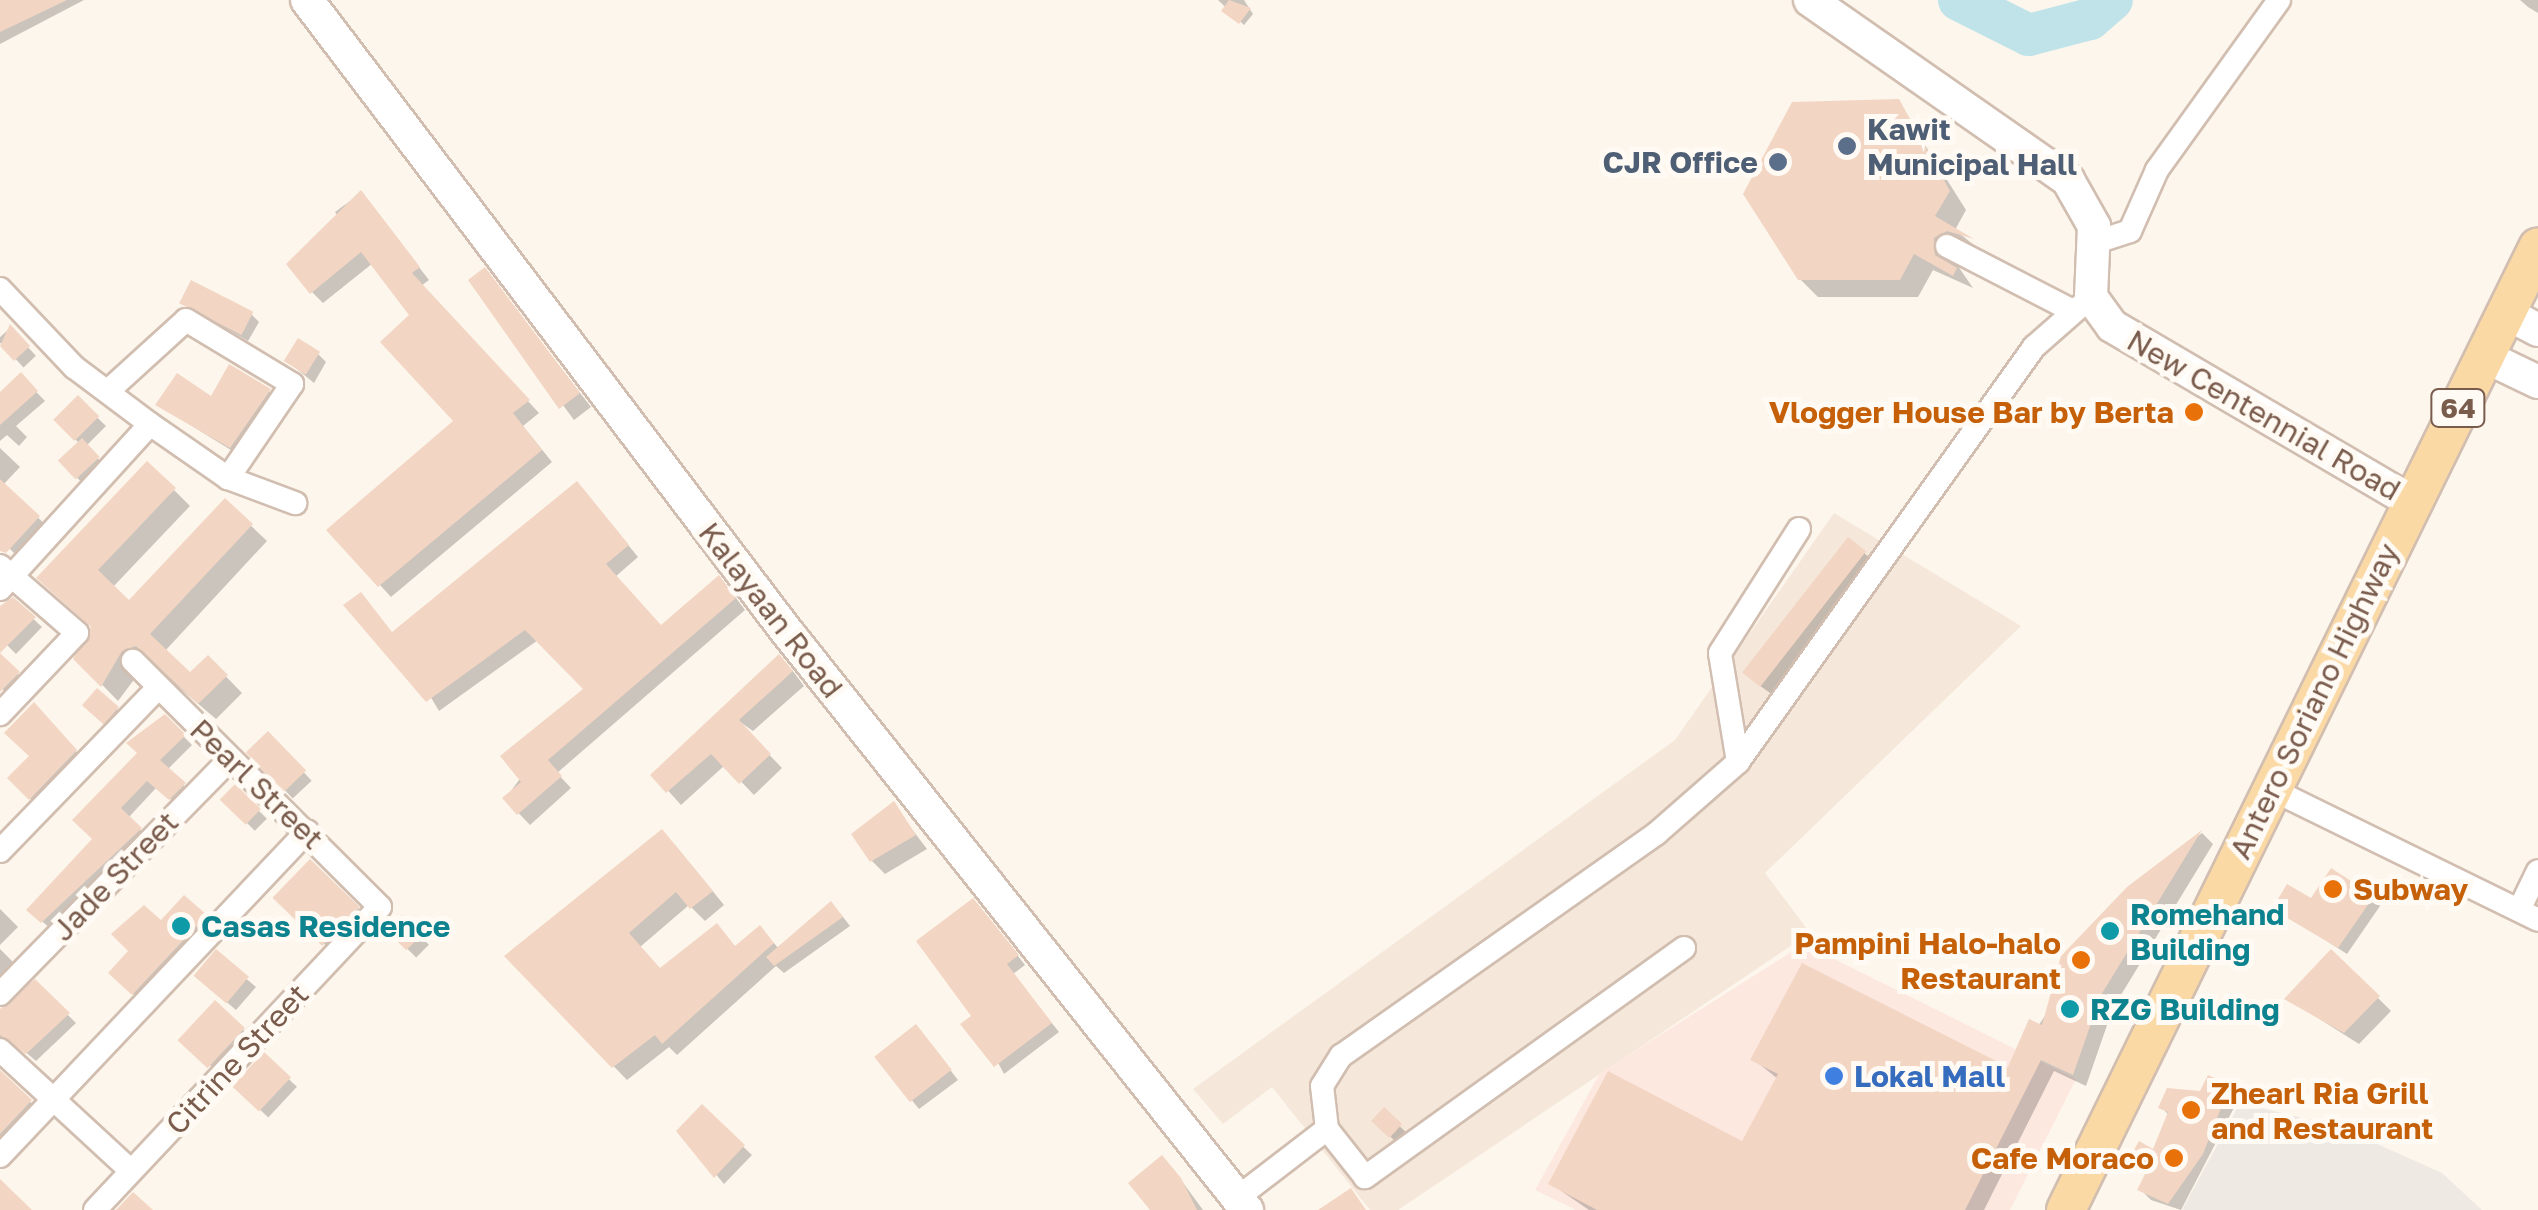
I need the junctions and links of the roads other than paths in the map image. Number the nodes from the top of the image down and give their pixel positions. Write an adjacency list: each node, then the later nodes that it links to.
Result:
1 (307, 0): 37 (street, Kalayaan Road)
2 (1810, 0): 4 (street)
3 (2279, 0): 4 (street)
4 (2093, 244): 8 (street)
5 (1947, 246): 8 (street)
6 (2538, 248): 9 (main road, Antero Soriano Highway / 64)
7 (0, 289): 12 (street)
8 (2081, 303): 15 (street, New Centennial Road); 23 (street)
9 (2522, 322): 10 (main road, Antero Soriano Highway / 64)
10 (2484, 356): 11 (street); 15 (main road, Antero Soriano Highway / 64)
11 (2538, 382)
12 (108, 390): 13 (street); 14 (street)
13 (150, 424): 14 (street); 18 (street)
14 (228, 478): 16 (street)
15 (2412, 502): 24 (main road, Antero Soriano Highway / 64)
16 (295, 503)
17 (1799, 529): 23 (street)
18 (4, 578): 21 (street)
19 (132, 662): 20 (street, Pearl Street)
20 (157, 689): 22 (street, Pearl Street); 26 (street)
21 (0, 714)
22 (230, 759): 25 (street, Pearl Street); 31 (street, Jade Street)
23 (1738, 762): 34 (street)
24 (2271, 789): 29 (street); 39 (main road, Antero Soriano Highway / 64)
25 (307, 831): 28 (street, Pearl Street); 33 (street)
26 (0, 851)
27 (2538, 871): 29 (street)
28 (380, 907): 36 (street, Citrine Street)
29 (2529, 915)
30 (1684, 948): 34 (street)
31 (0, 994)
32 (0, 1050): 33 (street)
33 (56, 1099): 35 (street); 36 (street)
34 (1326, 1129): 37 (street)
35 (0, 1156)
36 (131, 1171): 38 (street, Citrine Street)
37 (1242, 1204)
38 (94, 1210)
39 (2066, 1210)

